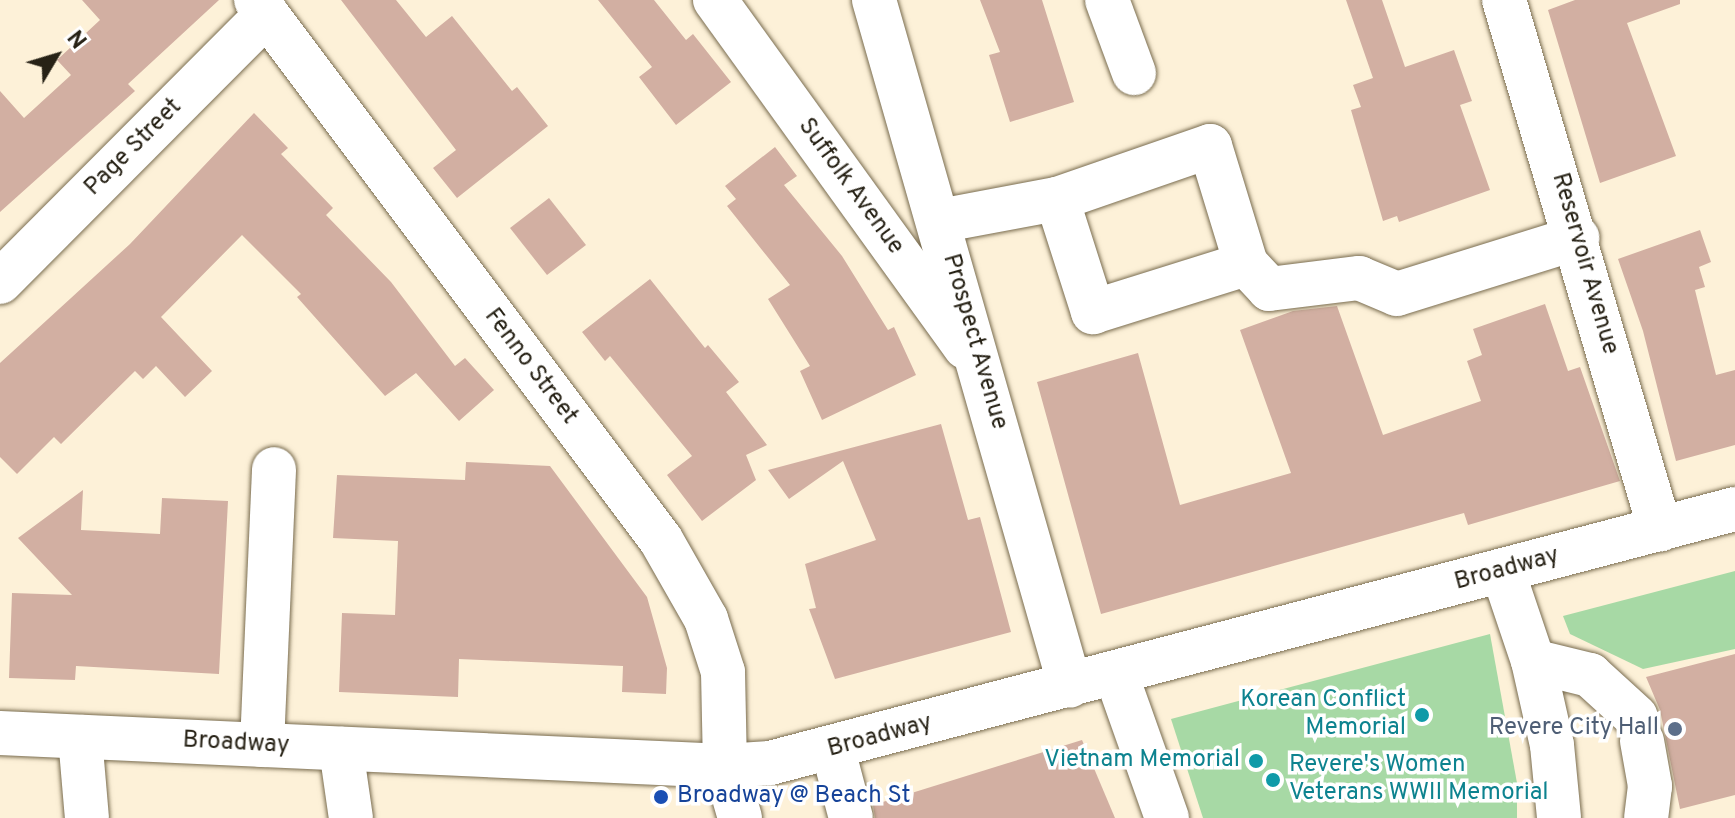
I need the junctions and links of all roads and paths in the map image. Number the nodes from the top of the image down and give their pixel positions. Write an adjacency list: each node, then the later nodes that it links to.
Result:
1 (715, 0): 12 (street, Suffolk Avenue)
2 (874, 0): 8 (street, Prospect Avenue)
3 (1107, 0): 6 (street)
4 (1504, 0): 9 (street, Reservoir Avenue)
5 (262, 7): 11 (street, Page Street); 25 (street, Fenno Street)
6 (1134, 73)
7 (1057, 199): 8 (street); 10 (street); 10 (street)
8 (939, 221): 12 (street, Prospect Avenue)
9 (1577, 238): 10 (street); 15 (street, Reservoir Avenue)
10 (1246, 264)
11 (0, 282)
12 (985, 375): 19 (street, Prospect Avenue)
13 (274, 469): 22 (street)
14 (1735, 509): 15 (street, Broadway)
15 (1660, 529): 16 (street, Broadway)
16 (1503, 572): 17 (street); 18 (street, Broadway)
17 (1533, 661): 31 (street); 32 (street)
18 (1116, 674): 19 (street, Broadway); 30 (street)
19 (1070, 686): 24 (street, Broadway)
20 (0, 733): 21 (street, Broadway)
21 (80, 737): 22 (street, Broadway); 26 (street)
22 (262, 745): 23 (street, Broadway)
23 (341, 749): 25 (street, Broadway); 27 (street)
24 (833, 750): 25 (street, Broadway); 29 (street)
25 (725, 766): 28 (street, Fenno Street)
26 (87, 818)
27 (351, 818)
28 (740, 818)
29 (851, 818)
30 (1167, 818)
31 (1559, 818)
32 (1646, 818)

